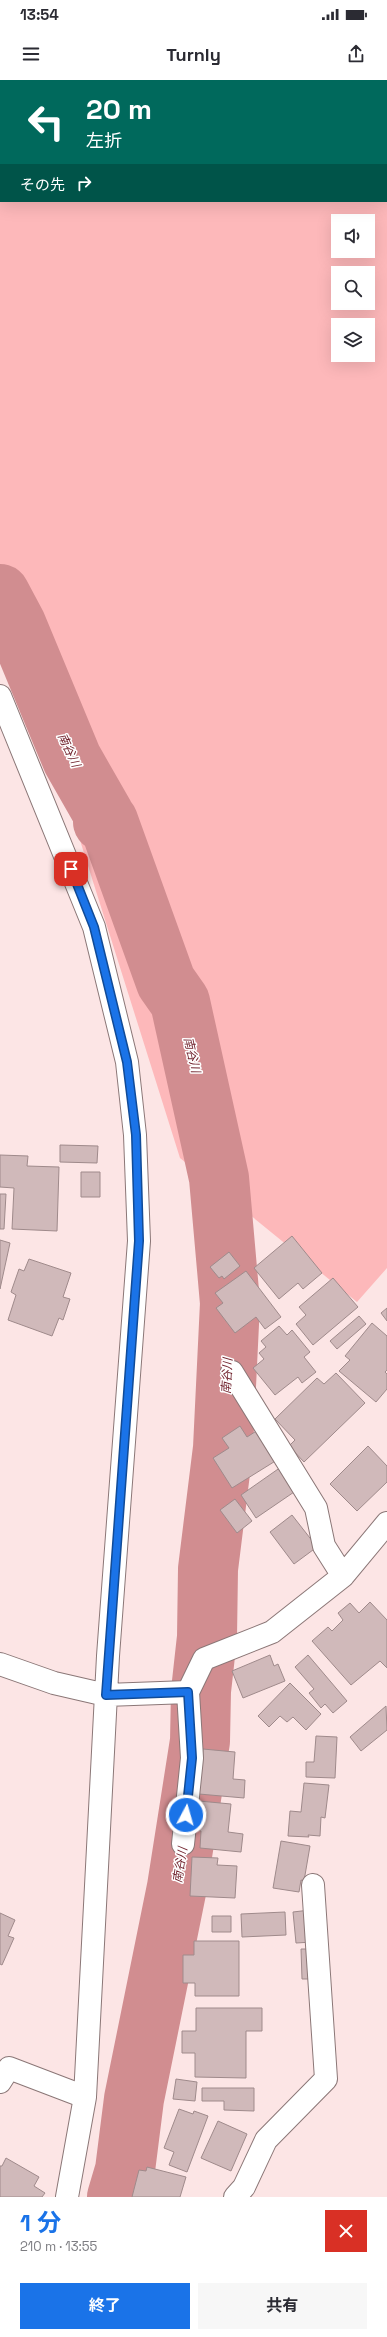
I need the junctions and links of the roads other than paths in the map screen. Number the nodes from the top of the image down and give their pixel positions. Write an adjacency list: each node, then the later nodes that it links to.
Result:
1 (0, 696): 7 (street)
2 (232, 1372): 4 (street)
3 (387, 1523): 4 (street)
4 (343, 1576): 6 (street)
5 (0, 1664): 7 (street)
6 (188, 1692): 7 (street); 8 (street)
7 (106, 1695): 11 (street)
8 (183, 1844)
9 (313, 1885): 13 (street)
10 (0, 2082): 11 (street)
11 (85, 2097): 12 (street)
12 (67, 2197)
13 (235, 2197)

